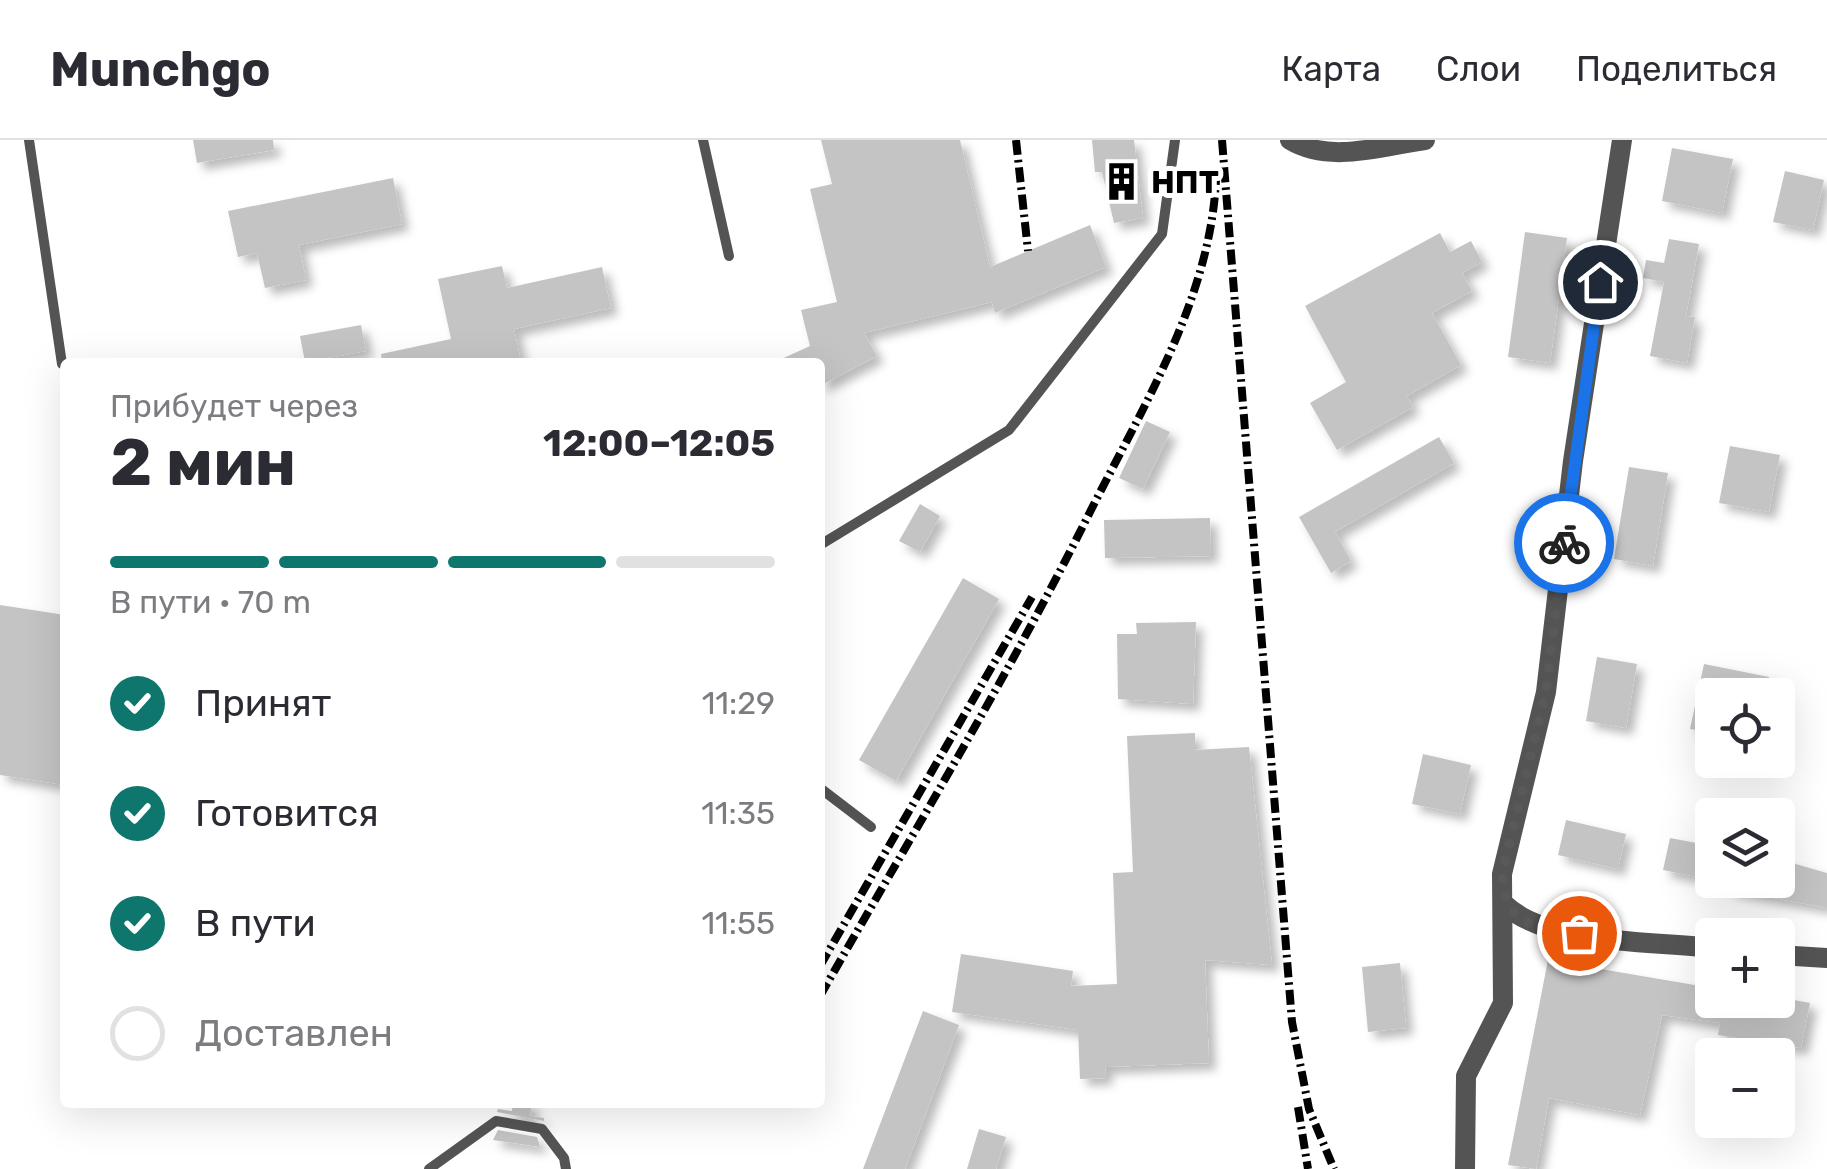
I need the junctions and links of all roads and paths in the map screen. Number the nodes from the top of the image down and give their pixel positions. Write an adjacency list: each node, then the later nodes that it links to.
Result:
1 (29, 140): 8 (lane)
2 (704, 140): 7 (lane)
3 (1175, 140): 9 (lane)
4 (1290, 140): 5 (street)
5 (1426, 140)
6 (1622, 140): 12 (street)
7 (728, 256)
8 (61, 358)
9 (825, 539)
10 (825, 792): 11 (lane)
11 (870, 827)
12 (1504, 904): 13 (street); 18 (street)
13 (1695, 946)
14 (1795, 956): 15 (street)
15 (1827, 958)
16 (429, 1169): 17 (lane)
17 (566, 1169)
18 (1465, 1169)

